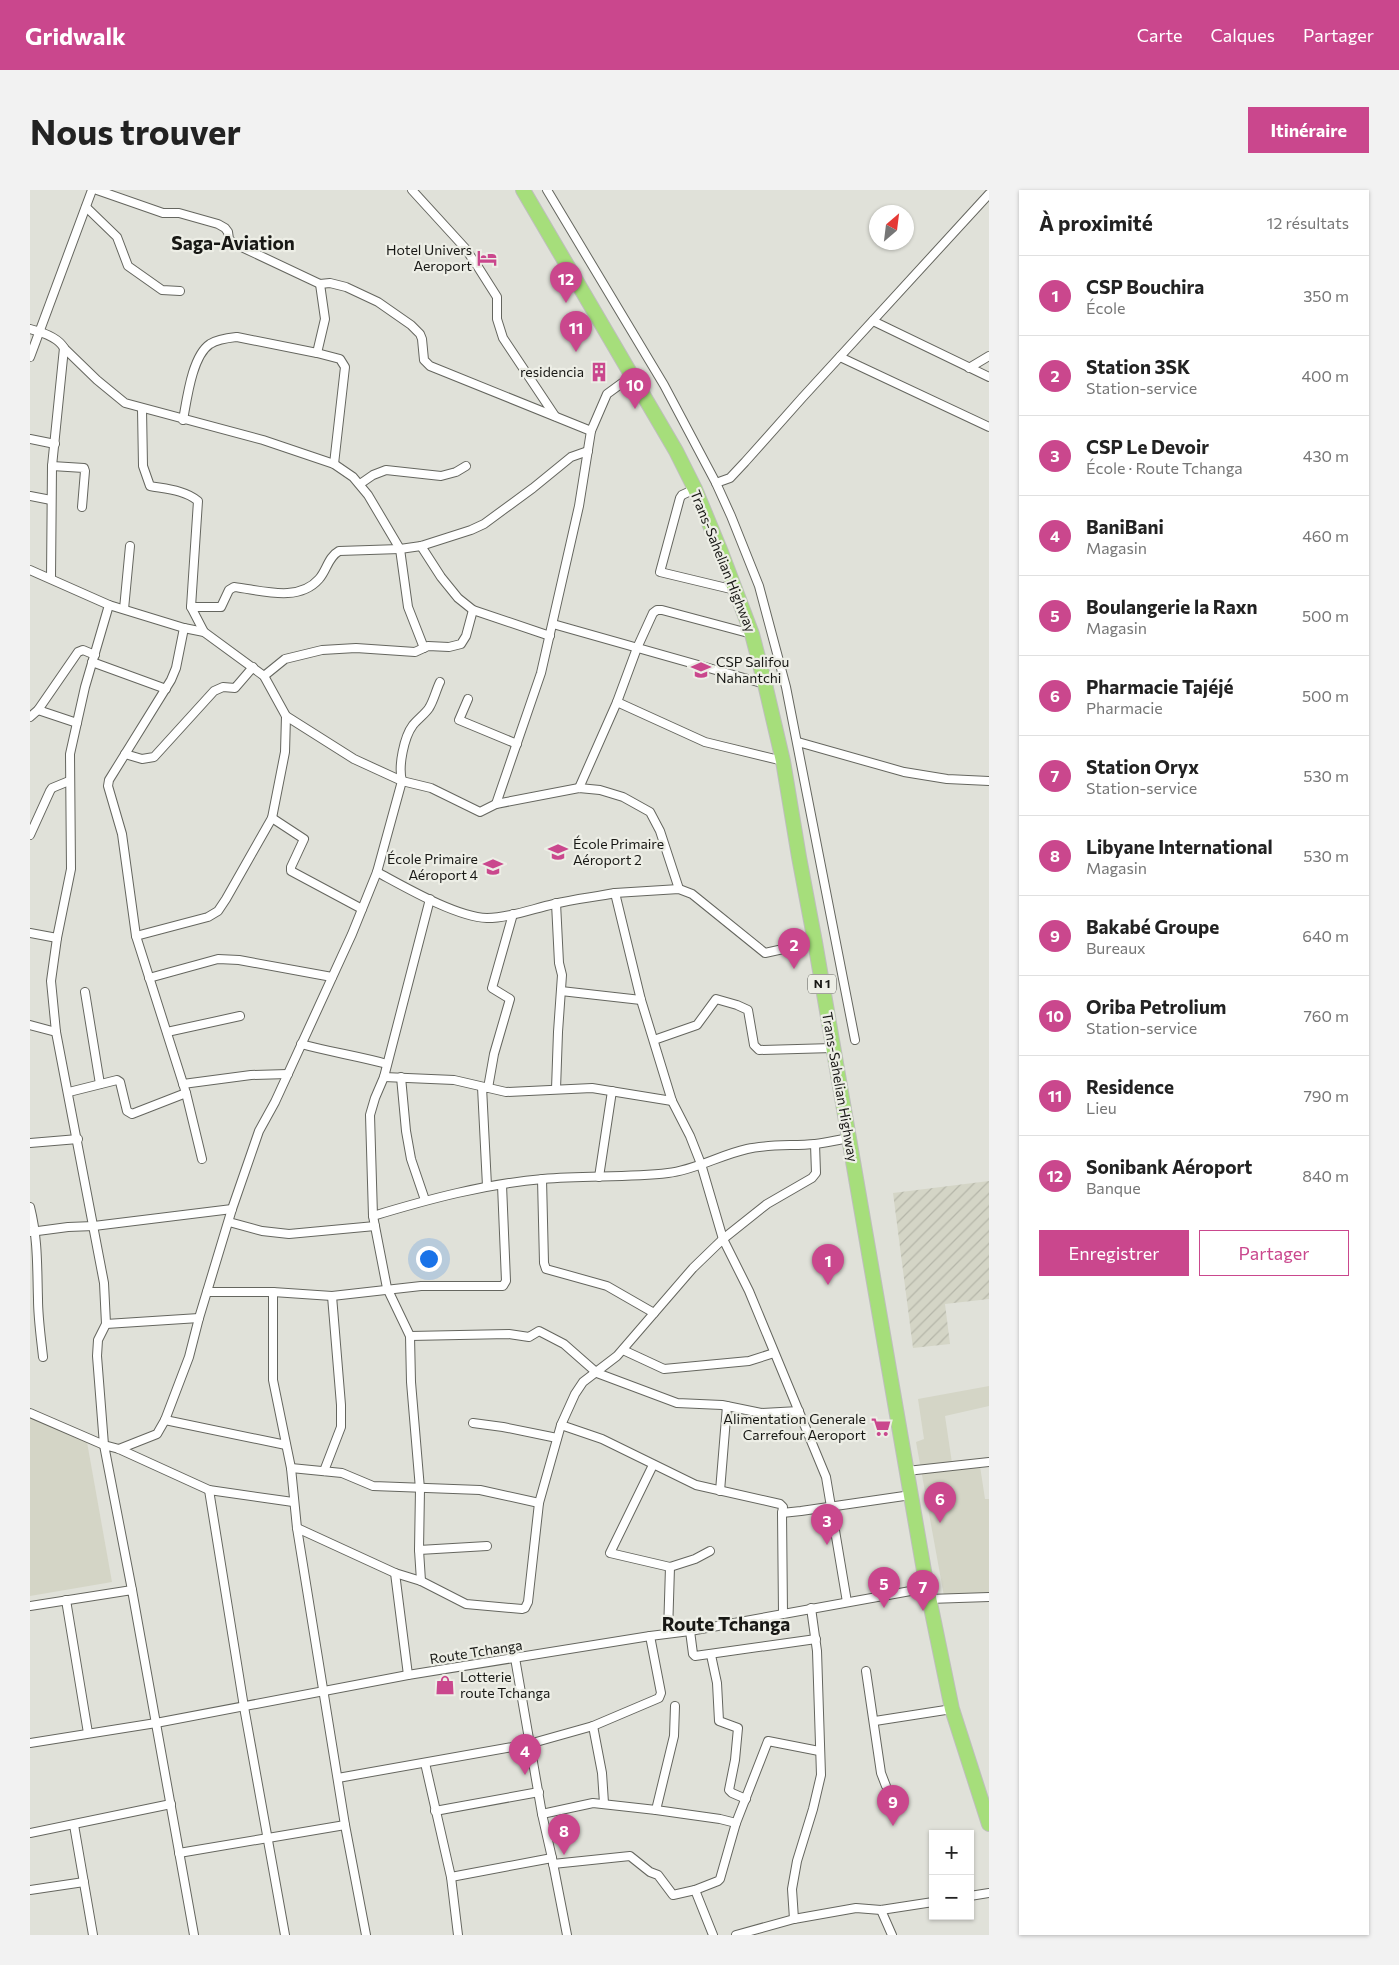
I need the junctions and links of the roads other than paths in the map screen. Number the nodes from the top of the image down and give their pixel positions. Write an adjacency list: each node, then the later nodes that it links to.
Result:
1 (92, 190): 7 (street)
2 (96, 190): 8 (street)
3 (412, 190): 22 (street)
4 (523, 190): 19 (highway, Trans-Sahelian Highway / N 1)
5 (547, 190): 32 (street)
6 (989, 194): 10 (street)
7 (86, 207): 9 (street); 12 (street)
8 (320, 284): 14 (street); 22 (street)
9 (180, 291)
10 (873, 321): 15 (street); 18 (street)
11 (30, 329): 12 (street)
12 (39, 332): 13 (street); 17 (street)
13 (64, 348): 21 (street); 27 (street)
14 (317, 353): 23 (street); 29 (street)
15 (840, 356): 24 (street); 32 (street)
16 (989, 356): 18 (street)
17 (30, 357)
18 (969, 368): 20 (street)
19 (633, 375): 25 (street); 34 (highway, Trans-Sahelian Highway / N 1)
20 (989, 377)
21 (142, 409): 23 (street); 45 (street)
22 (555, 416): 25 (street)
23 (183, 420): 29 (street)
24 (989, 427)
25 (591, 431): 28 (street)
26 (30, 439): 27 (street)
27 (55, 444): 30 (street)
28 (588, 451): 39 (street); 48 (street)
29 (334, 464): 33 (street)
30 (52, 466): 36 (street); 37 (street)
31 (466, 466): 33 (street)
32 (716, 483): 67 (street)
33 (360, 484): 40 (street)
34 (695, 489): 43 (highway, Trans-Sahelian Highway / N 1); 43 (street)
35 (30, 496): 36 (street)
36 (51, 500): 42 (street)
37 (82, 507)
38 (130, 546): 46 (street)
39 (421, 546): 40 (street); 47 (street)
40 (400, 549): 45 (street); 53 (street)
41 (30, 570): 42 (street)
42 (51, 578): 44 (street)
43 (735, 590): 51 (highway, Trans-Sahelian Highway / N 1)
44 (109, 605): 46 (street); 55 (street)
45 (191, 606): 50 (street)
46 (124, 609): 49 (street)
47 (473, 610): 52 (street); 53 (street)
48 (553, 624): 52 (street); 54 (street)
49 (184, 628): 50 (street); 60 (street)
50 (204, 632): 56 (street)
51 (752, 634): 54 (street); 59 (highway, Trans-Sahelian Highway / N 1)
52 (550, 636): 68 (street)
53 (424, 648): 57 (street)
54 (637, 648): 59 (street); 62 (street)
55 (93, 659): 60 (street); 63 (street); 66 (street)
56 (253, 667): 57 (street); 69 (street)
57 (264, 676): 64 (street)
58 (440, 682): 72 (street)
59 (765, 684): 70 (highway, Trans-Sahelian Highway / N 1)
60 (166, 689): 69 (street)
61 (468, 699): 68 (street)
62 (617, 702): 70 (street); 74 (street)
63 (38, 710): 65 (street); 66 (street)
64 (286, 716): 72 (street); 76 (street)
65 (30, 717)
66 (78, 723): 71 (street)
67 (798, 742): 73 (street); 100 (street)
68 (517, 744): 75 (street)
69 (125, 754): 86 (street)
70 (783, 761): 88 (highway, Trans-Sahelian Highway / N 1)
71 (69, 781): 77 (street); 87 (street)
72 (402, 781): 75 (street); 78 (street)
73 (989, 781)
74 (579, 788): 75 (street); 79 (street)
75 (496, 804)
76 (272, 818): 83 (street); 86 (street)
77 (30, 835)
78 (377, 872): 81 (street); 83 (street)
79 (679, 889): 80 (street); 88 (street)
80 (615, 894): 82 (street); 93 (street)
81 (430, 899): 84 (street); 103 (street)
82 (556, 903): 84 (street); 92 (street)
83 (362, 909): 89 (street)
84 (514, 914): 109 (street)
85 (30, 933): 87 (street)
86 (136, 936): 90 (street)
87 (57, 938): 97 (street)
88 (815, 942): 102 (highway, Trans-Sahelian Highway / N 1)
89 (332, 977): 90 (street); 101 (street)
90 (149, 978): 98 (street)
91 (85, 992): 107 (street)
92 (561, 992): 93 (street); 110 (street)
93 (641, 1000): 99 (street)
94 (240, 1016): 98 (street)
95 (34, 1026): 96 (street); 97 (street)
96 (30, 1032)
97 (56, 1032): 112 (street)
98 (167, 1032): 108 (street)
99 (654, 1040): 102 (street); 114 (street)
100 (855, 1040)
101 (301, 1044): 103 (street); 104 (street)
102 (833, 1048): 115 (highway, Trans-Sahelian Highway / N 1)
103 (387, 1064): 105 (street)
104 (288, 1074): 108 (street); 127 (street)
105 (384, 1077): 106 (street); 128 (street)
106 (401, 1078): 109 (street); 125 (street)
107 (100, 1084): 112 (street); 113 (street)
108 (182, 1084): 113 (street)
109 (485, 1087): 110 (street); 124 (street)
110 (556, 1089): 111 (street)
111 (612, 1091): 114 (street); 121 (street)
112 (69, 1092): 116 (street)
113 (186, 1093): 119 (street)
114 (672, 1101): 120 (street)
115 (849, 1138): 118 (street); 159 (highway, Trans-Sahelian Highway / N 1)
116 (78, 1139): 117 (street); 130 (street)
117 (30, 1143)
118 (815, 1144): 120 (street); 133 (street)
119 (202, 1158)
120 (701, 1164): 121 (street); 133 (street)
121 (599, 1177): 122 (street)
122 (542, 1179): 123 (street); 138 (street)
123 (502, 1185): 124 (street); 134 (street)
124 (487, 1186): 125 (street)
125 (425, 1200): 128 (street)
126 (30, 1207): 132 (street)
127 (232, 1209): 129 (street); 130 (street)
128 (373, 1216): 131 (street)
129 (229, 1222): 131 (street); 135 (street)
130 (94, 1226): 132 (street); 140 (street)
131 (375, 1226): 134 (street)
132 (33, 1231): 144 (street)
133 (723, 1239): 138 (street); 143 (street)
134 (387, 1288): 137 (street); 141 (street)
135 (207, 1292): 136 (street); 139 (street)
136 (273, 1292): 137 (street); 154 (street)
137 (332, 1296): 160 (street)
138 (654, 1313): 142 (street)
139 (199, 1318): 140 (street); 149 (street)
140 (106, 1324): 153 (street)
141 (410, 1336): 145 (street); 161 (street)
142 (623, 1350): 143 (street); 145 (street)
143 (774, 1353): 147 (street)
144 (42, 1357)
145 (597, 1373): 146 (street); 151 (street)
146 (727, 1406): 147 (street); 163 (street)
147 (799, 1411): 167 (street)
148 (30, 1413): 153 (street)
149 (165, 1420): 154 (street); 155 (street)
150 (473, 1423): 152 (street)
151 (561, 1424): 152 (street); 157 (street)
152 (557, 1438): 166 (street)
153 (104, 1445): 155 (street); 176 (street)
154 (286, 1445): 158 (street)
155 (119, 1449): 162 (street)
156 (989, 1462): 159 (street)
157 (653, 1465): 163 (street); 173 (street)
158 (291, 1468): 160 (street); 165 (street)
159 (906, 1471): 164 (highway, Trans-Sahelian Highway / N 1)
160 (324, 1472): 161 (street)
161 (420, 1489): 166 (street); 171 (street)
162 (209, 1490): 165 (street); 194 (street)
163 (720, 1491): 168 (street)
164 (911, 1495): 167 (street); 177 (highway, Trans-Sahelian Highway / N 1)
165 (293, 1502): 169 (street)
166 (538, 1503): 175 (street)
167 (832, 1507): 168 (street); 180 (street)
168 (782, 1513): 183 (street)
169 (297, 1528): 174 (street); 192 (street)
170 (487, 1546): 171 (street)
171 (419, 1550): 175 (street)
172 (710, 1551): 173 (street)
173 (670, 1566): 185 (street)
174 (395, 1573): 175 (street); 191 (street)
175 (421, 1581)
176 (132, 1590): 179 (street); 197 (street)
177 (928, 1594): 178 (street, Route Tchanga); 180 (street, Route Tchanga); 195 (highway, Trans-Sahelian Highway / N 1)
178 (989, 1597)
179 (66, 1600): 181 (street); 199 (street)
180 (847, 1602): 182 (street, Route Tchanga)
181 (30, 1606)
182 (811, 1608): 183 (street, Route Tchanga); 187 (street)
183 (783, 1613): 184 (street, Route Tchanga)
184 (690, 1630): 185 (street, Route Tchanga); 188 (street)
185 (668, 1633): 186 (street, Route Tchanga)
186 (650, 1636): 189 (street, Route Tchanga); 198 (street)
187 (816, 1639): 188 (street); 202 (street)
188 (711, 1655): 207 (street)
189 (515, 1658): 191 (street, Route Tchanga); 201 (street)
190 (866, 1671): 196 (street)
191 (408, 1675): 192 (street, Route Tchanga)
192 (324, 1691): 194 (street, Route Tchanga); 204 (street)
193 (675, 1706): 210 (street)
194 (244, 1707): 197 (street, Route Tchanga); 218 (street)
195 (952, 1709): 196 (street); 214 (highway, Trans-Sahelian Highway / N 1)
196 (875, 1721): 205 (street)
197 (156, 1722): 199 (street, Route Tchanga); 209 (street)
198 (593, 1726): 201 (street); 208 (street)
199 (88, 1733): 200 (street, Route Tchanga)
200 (30, 1740)
201 (529, 1744): 203 (street); 206 (street)
202 (819, 1751): 207 (street); 229 (street)
203 (426, 1763): 204 (street); 211 (street)
204 (338, 1778): 216 (street)
205 (886, 1786)
206 (539, 1792): 211 (street); 212 (street)
207 (746, 1799): 213 (street)
208 (604, 1803): 210 (street); 212 (street)
209 (171, 1804): 215 (street); 219 (street)
210 (656, 1810): 213 (street)
211 (435, 1811): 221 (street)
212 (542, 1814): 220 (street)
213 (736, 1823): 224 (street)
214 (989, 1824)
215 (74, 1825): 217 (street); 222 (street)
216 (345, 1825): 218 (street); 234 (street)
217 (30, 1833)
218 (267, 1838): 219 (street); 233 (street)
219 (180, 1853): 232 (street)
220 (553, 1861): 221 (street); 224 (street); 236 (street)
221 (450, 1877): 235 (street)
222 (84, 1882): 223 (street); 231 (street)
223 (30, 1890)
224 (695, 1890): 237 (street)
225 (989, 1893): 226 (street)
226 (974, 1895)
227 (929, 1903): 228 (street)
228 (881, 1910): 229 (street); 239 (street)
229 (794, 1920): 230 (street)
230 (750, 1933): 238 (street)
231 (91, 1935)
232 (194, 1935)
233 (285, 1935)
234 (366, 1935)
235 (458, 1935)
236 (567, 1935)
237 (713, 1935)
238 (736, 1935)
239 (892, 1935)

